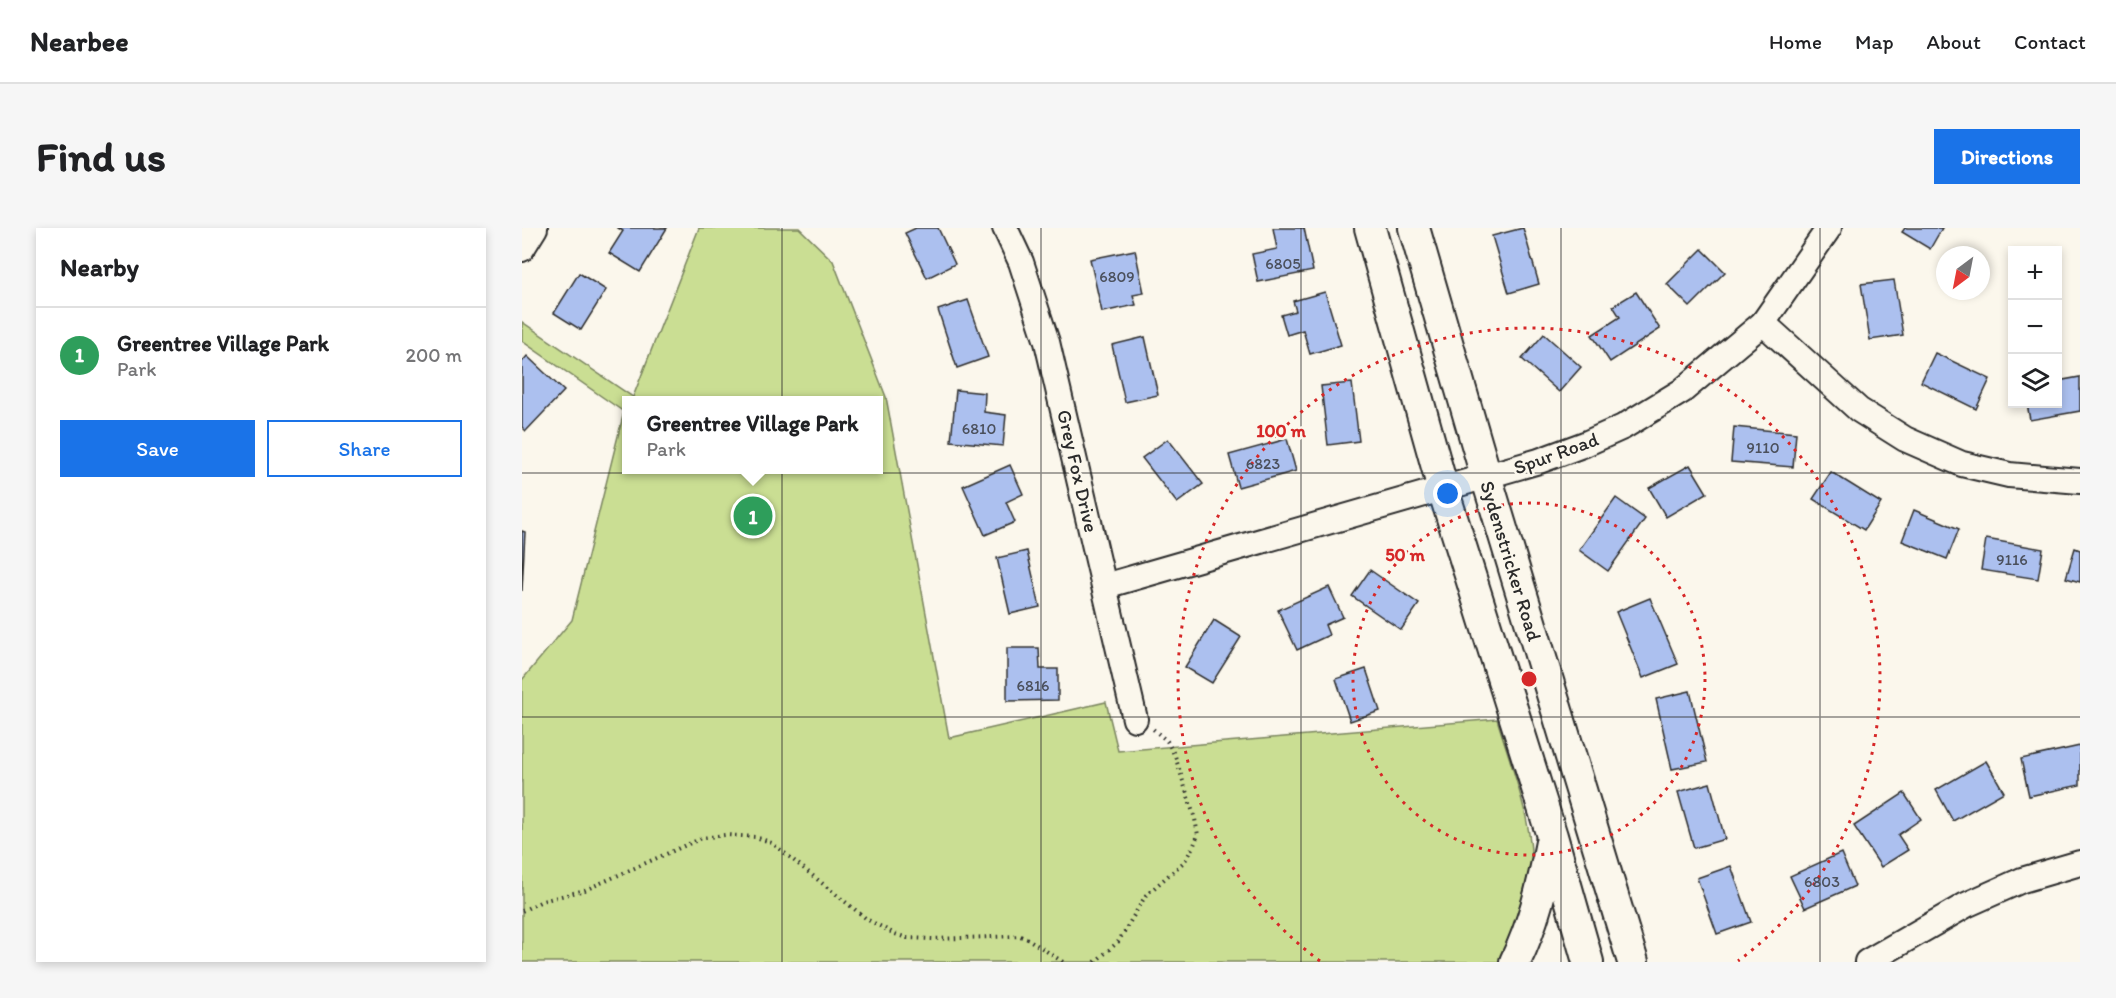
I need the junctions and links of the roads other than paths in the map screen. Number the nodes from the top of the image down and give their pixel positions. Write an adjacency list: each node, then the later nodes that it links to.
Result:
1 (535, 228): 6 (street)
2 (1005, 228): 11 (street, Grey Fox Drive)
3 (1370, 228): 10 (main road)
4 (1413, 228): 8 (main road, Sydenstricker Road)
5 (1828, 228): 7 (street, Spur Road)
6 (522, 249)
7 (1763, 323): 8 (street, Spur Road); 9 (street)
8 (1486, 476): 10 (street, Spur Road); 17 (main road, Sydenstricker Road)
9 (2080, 481)
10 (1443, 489): 11 (street, Spur Road); 13 (main road)
11 (1105, 586): 12 (street, Grey Fox Drive)
12 (1135, 719)
13 (1552, 836): 15 (main road); 16 (main road)
14 (2080, 863): 18 (street)
15 (1515, 962)
16 (1588, 962)
17 (1633, 962)
18 (1867, 962)

